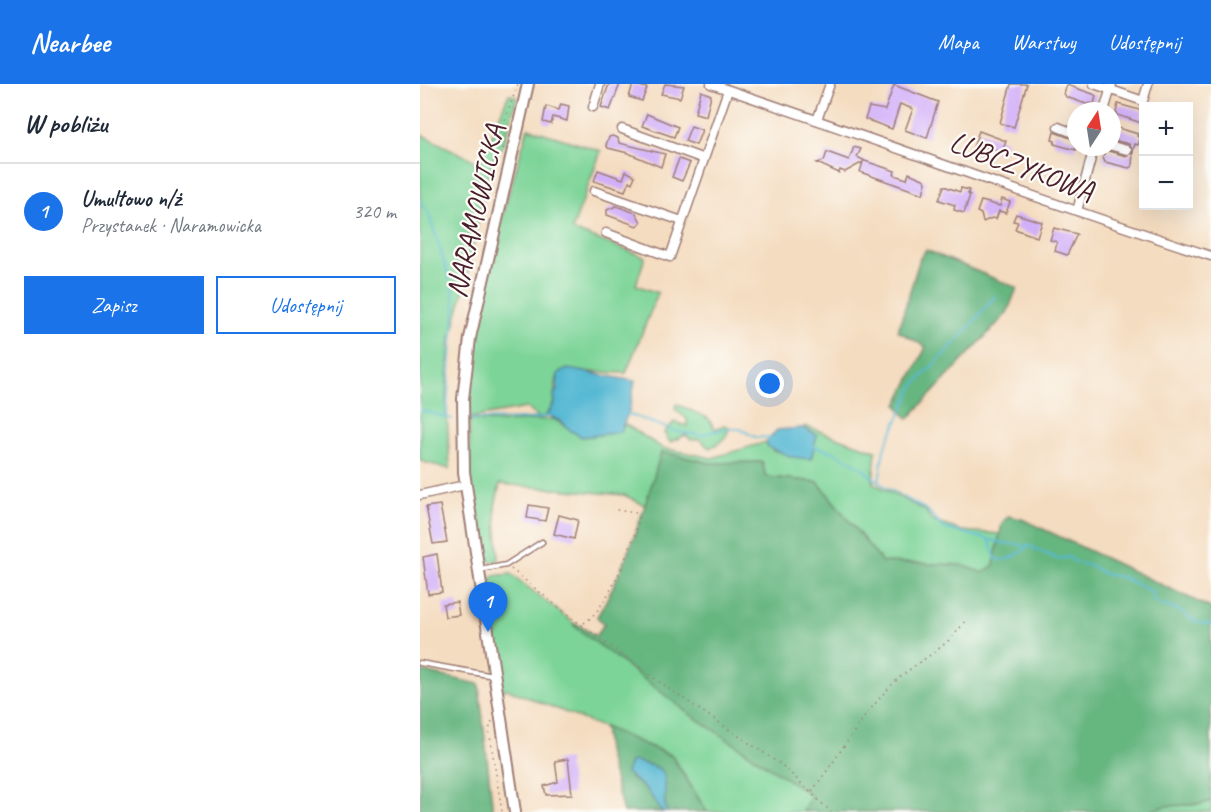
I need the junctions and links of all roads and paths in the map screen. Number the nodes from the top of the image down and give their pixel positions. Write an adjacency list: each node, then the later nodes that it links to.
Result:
1 (518, 84): 18 (path)
2 (528, 84): 26 (street, NARAMOWICKA)
3 (600, 84): 11 (street)
4 (713, 84): 9 (street, LUBCZYKOWA)
5 (830, 84): 12 (street)
6 (1094, 84): 8 (street)
7 (1148, 84): 8 (street)
8 (1111, 87): 10 (street)
9 (728, 90): 12 (street, LUBCZYKOWA); 20 (street)
10 (1107, 102)
11 (593, 106)
12 (817, 120): 22 (street, LUBCZYKOWA)
13 (1058, 127): 15 (street)
14 (622, 129): 20 (street)
15 (1067, 130)
16 (1121, 148): 17 (street)
17 (1127, 150)
18 (503, 152)
19 (1092, 156): 22 (street)
20 (704, 159): 23 (street)
21 (594, 191): 23 (street)
22 (1077, 211): 25 (street, LUBCZYKOWA)
23 (682, 221): 24 (street)
24 (606, 233)
25 (1211, 256)
26 (465, 485): 27 (street); 31 (street, NARAMOWICKA)
27 (420, 495)
28 (616, 510): 33 (path)
29 (542, 542): 30 (lane)
30 (506, 565): 31 (lane); 33 (path)
31 (478, 570): 35 (street, NARAMOWICKA)
32 (966, 620): 37 (path)
33 (583, 624): 37 (path)
34 (420, 663): 35 (lane)
35 (494, 676): 39 (street, NARAMOWICKA)
36 (493, 718): 38 (path)
37 (812, 791): 40 (path)
38 (502, 812)
39 (515, 812)
40 (831, 812)

